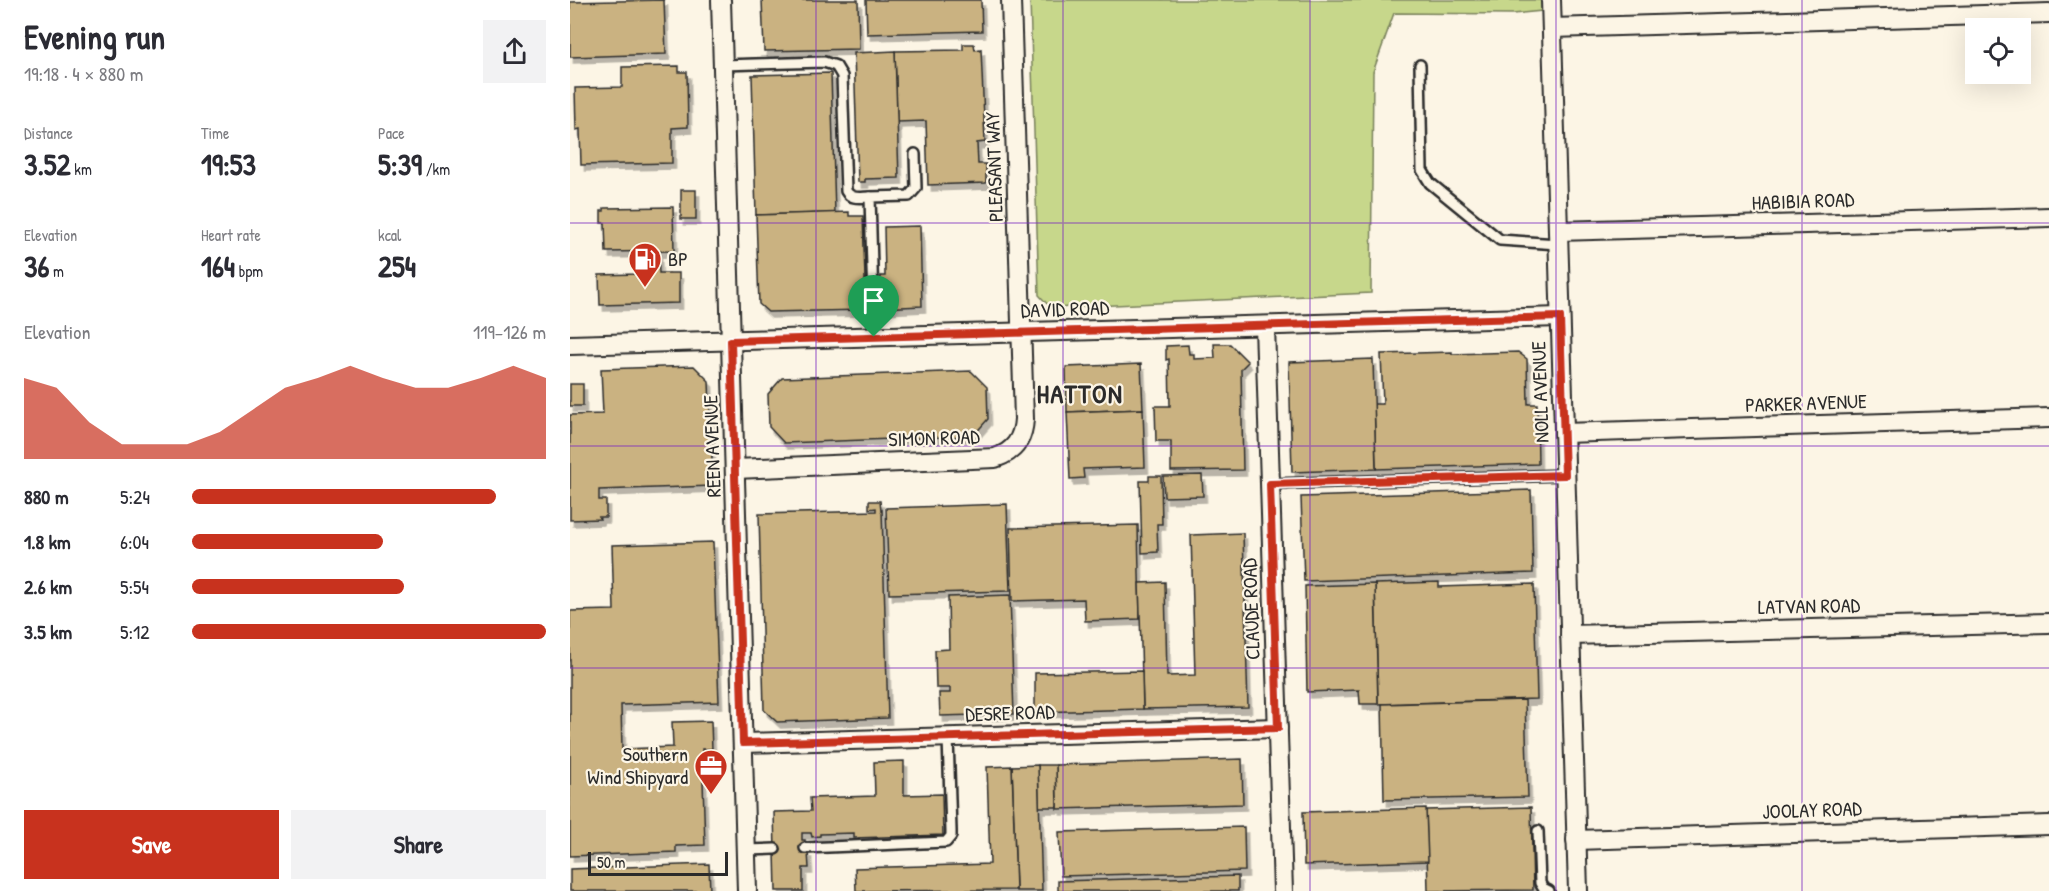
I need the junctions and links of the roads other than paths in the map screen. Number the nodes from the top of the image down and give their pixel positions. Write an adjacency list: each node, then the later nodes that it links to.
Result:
1 (721, 0): 6 (street, REEN AVENUE)
2 (1011, 0): 14 (street, PLEASANT WAY)
3 (1551, 0): 5 (street, NOLL AVENUE)
4 (2049, 13): 5 (street)
5 (1552, 28): 11 (street, NOLL AVENUE)
6 (723, 65): 9 (lane); 16 (street, REEN AVENUE)
7 (1420, 65): 11 (lane)
8 (915, 154): 9 (lane)
9 (870, 197): 15 (lane)
10 (2049, 217): 11 (street, HABIBIA ROAD)
11 (1558, 238): 12 (street, NOLL AVENUE)
12 (1560, 317): 13 (street, DAVID ROAD); 19 (street, NOLL AVENUE)
13 (1265, 326): 14 (street, DAVID ROAD); 22 (street, CLAUDE ROAD)
14 (1022, 332): 15 (street, DAVID ROAD); 20 (street, SIMON ROAD)
15 (874, 337): 16 (street, DAVID ROAD)
16 (731, 341): 17 (street, DAVID ROAD); 20 (street, REEN AVENUE)
17 (570, 345)
18 (2049, 418): 19 (street, PARKER AVENUE)
19 (1564, 434): 21 (street, NOLL AVENUE)
20 (735, 469): 27 (street, REEN AVENUE)
21 (1565, 475): 22 (lane); 24 (street, NOLL AVENUE)
22 (1270, 484): 25 (street, CLAUDE ROAD)
23 (2049, 622): 24 (street, LATVAN ROAD)
24 (1570, 635): 30 (street, NOLL AVENUE)
25 (1278, 728): 26 (street, DESRE ROAD); 35 (street, CLAUDE ROAD)
26 (948, 737): 27 (street, DESRE ROAD); 31 (lane)
27 (743, 743): 33 (street, REEN AVENUE)
28 (2049, 825): 30 (street, JOOLAY ROAD)
29 (1538, 831): 36 (lane)
30 (1576, 840): 37 (street, NOLL AVENUE)
31 (805, 848)
32 (775, 849): 33 (lane)
33 (746, 850): 34 (street, REEN AVENUE)
34 (747, 891)
35 (1283, 891)
36 (1549, 891)
37 (1578, 891)

